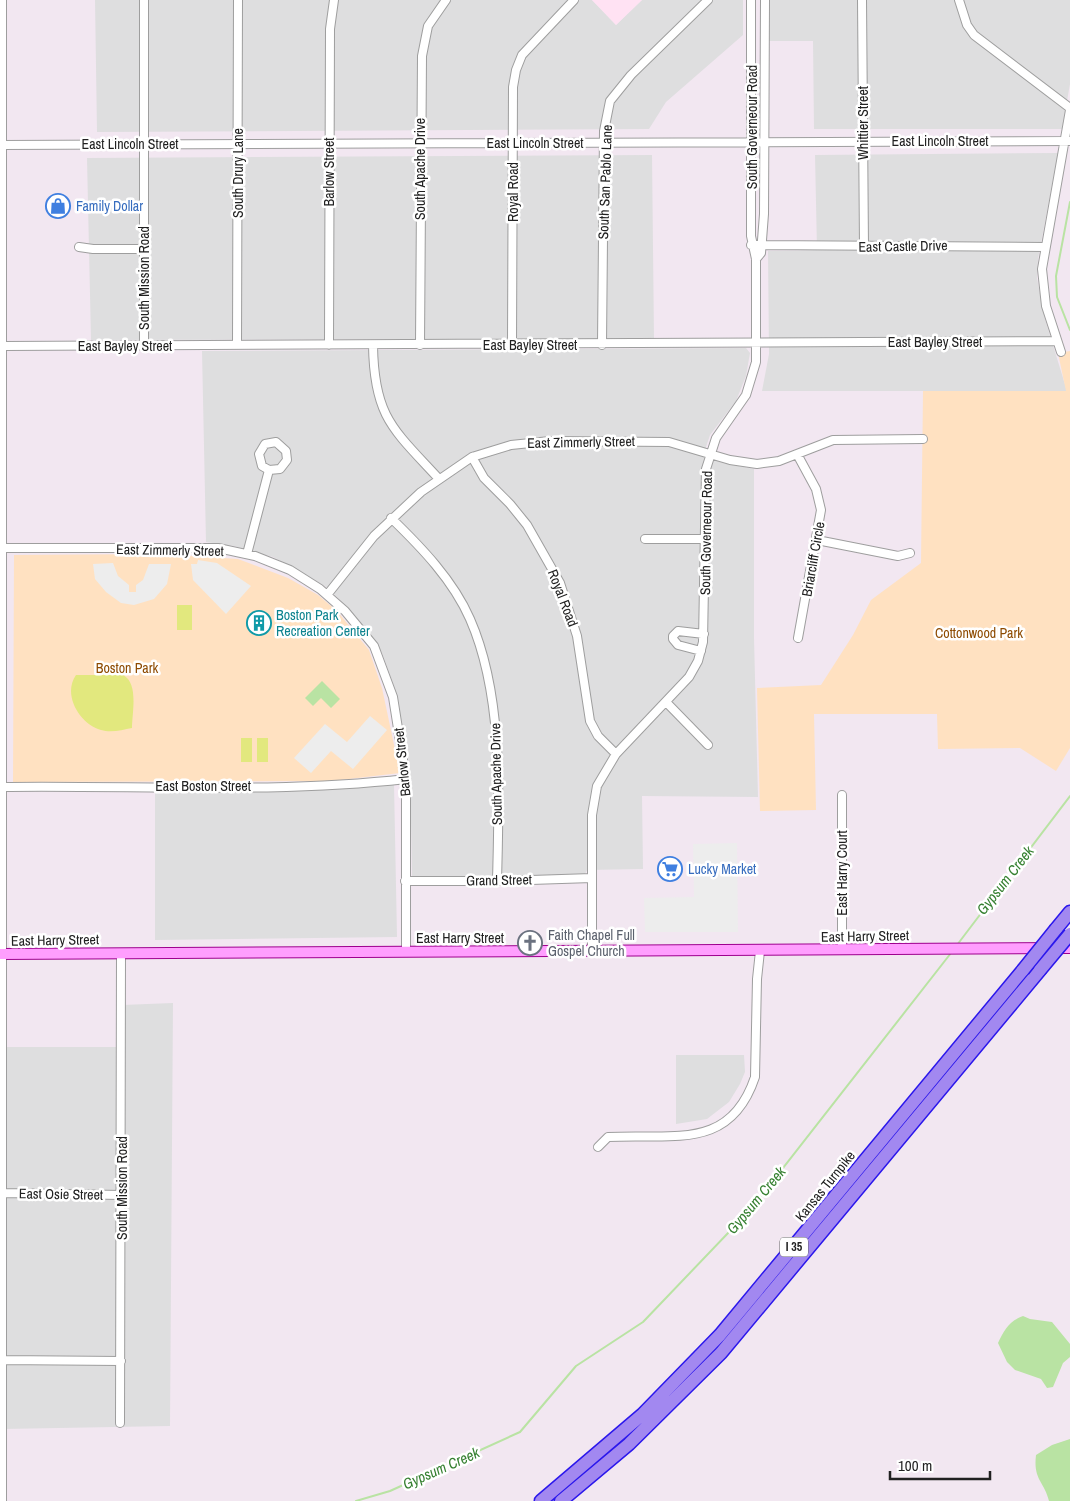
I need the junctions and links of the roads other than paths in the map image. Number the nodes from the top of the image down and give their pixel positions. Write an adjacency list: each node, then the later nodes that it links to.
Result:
1 (2, 0): 23 (street)
2 (144, 0): 20 (street, South Mission Road)
3 (238, 0): 21 (street, South Drury Lane)
4 (334, 0): 22 (street, Barlow Street)
5 (446, 0): 17 (street, South Apache Drive)
6 (574, 0): 18 (street, Royal Road)
7 (708, 0): 19 (street, South San Pablo Lane)
8 (751, 0): 15 (street, South Governeour Road)
9 (765, 0): 16 (street, South Governeour Road)
10 (862, 0): 13 (street, Whittier Street)
11 (959, 0): 12 (street)
12 (1070, 109): 14 (street)
13 (863, 141): 14 (street, East Lincoln Street); 16 (street, East Lincoln Street); 27 (street, Whittier Street)
14 (1067, 141): 28 (street)
15 (752, 142): 16 (street, East Lincoln Street); 19 (street, East Lincoln Street); 24 (street, South Governeour Road)
16 (764, 142): 25 (street, South Governeour Road)
17 (420, 143): 18 (street, East Lincoln Street); 22 (street, East Lincoln Street); 37 (street, South Apache Drive)
18 (513, 143): 19 (street, East Lincoln Street); 38 (street, Royal Road)
19 (604, 143): 39 (street, South San Pablo Lane)
20 (145, 144): 21 (street, East Lincoln Street); 23 (street, East Lincoln Street); 29 (street, South Mission Road)
21 (238, 144): 22 (street, East Lincoln Street); 34 (street, South Drury Lane)
22 (329, 144): 35 (street, Barlow Street)
23 (2, 145): 31 (street)
24 (751, 245): 25 (street, East Castle Drive); 30 (street, South Governeour Road)
25 (761, 245): 27 (street, East Castle Drive); 30 (street)
26 (79, 247): 29 (street)
27 (864, 247): 28 (street, East Castle Drive)
28 (1045, 247): 32 (street)
29 (144, 249): 41 (street, South Mission Road)
30 (756, 259): 33 (street, South Governeour Road)
31 (1, 302): 40 (street)
32 (1057, 341): 33 (street, East Bayley Street); 42 (street)
33 (757, 344): 39 (street, East Bayley Street); 44 (street, South Governeour Road)
34 (237, 345): 35 (street, East Bayley Street); 41 (street, East Bayley Street)
35 (329, 345): 36 (street, East Bayley Street)
36 (373, 345): 37 (street, East Bayley Street); 48 (street)
37 (420, 345): 38 (street, East Bayley Street)
38 (512, 345): 39 (street, East Bayley Street)
39 (602, 345)
40 (2, 346): 41 (street, East Bayley Street); 53 (street)
41 (144, 346)
42 (1061, 352)
43 (924, 439): 45 (street, East Zimmerly Street)
44 (710, 453): 45 (street, East Zimmerly Street); 46 (street, East Zimmerly Street); 51 (street, South Governeour Road)
45 (797, 454): 52 (street, Briarcliff Circle)
46 (472, 457): 48 (street, East Zimmerly Street); 62 (street, Royal Road)
47 (269, 470): 55 (street)
48 (438, 480): 49 (street, East Zimmerly Street)
49 (391, 518): 56 (street, East Zimmerly Street); 68 (street, South Apache Drive)
50 (645, 539): 51 (street)
51 (704, 539): 57 (street, South Governeour Road)
52 (817, 540): 54 (street); 58 (street, Briarcliff Circle)
53 (1, 548): 55 (street, East Zimmerly Street); 64 (street)
54 (910, 553)
55 (246, 554): 56 (street, East Zimmerly Street)
56 (327, 595): 63 (street, Barlow Street)
57 (704, 634): 59 (street, South Governeour Road); 59 (street)
58 (798, 638)
59 (701, 651): 60 (street, South Governeour Road)
60 (667, 702): 61 (street); 62 (street, South Governeour Road)
61 (708, 745)
62 (616, 754): 66 (street, South Governeour Road)
63 (406, 778): 64 (street, East Boston Street); 67 (street, Barlow Street)
64 (1, 787): 77 (street)
65 (842, 795): 72 (street, East Harry Court)
66 (592, 878): 68 (street, Grand Street); 73 (street, South Governeour Road)
67 (405, 881): 68 (street, Grand Street); 75 (street, Barlow Street)
68 (497, 881)
69 (1070, 912): 86 (highway, Kansas Turnpike / I 35, bridge)
70 (1070, 934): 87 (highway, Kansas Turnpike / I 35, bridge)
71 (1070, 948): 72 (main road, East Harry Street)
72 (842, 950): 74 (main road, East Harry Street)
73 (592, 951): 74 (main road, East Harry Street); 75 (main road, East Harry Street)
74 (760, 951): 79 (street)
75 (406, 952): 76 (main road, East Harry Street)
76 (121, 953): 77 (main road, East Harry Street); 81 (street, South Mission Road)
77 (1, 954): 78 (street)
78 (1, 1044): 80 (street)
79 (598, 1146)
80 (1, 1193): 81 (street, East Osie Street); 82 (street)
81 (122, 1195): 83 (street, South Mission Road)
82 (1, 1360): 83 (street); 85 (street)
83 (121, 1361): 84 (street, South Mission Road)
84 (120, 1423)
85 (2, 1501)
86 (541, 1501)
87 (561, 1501)

